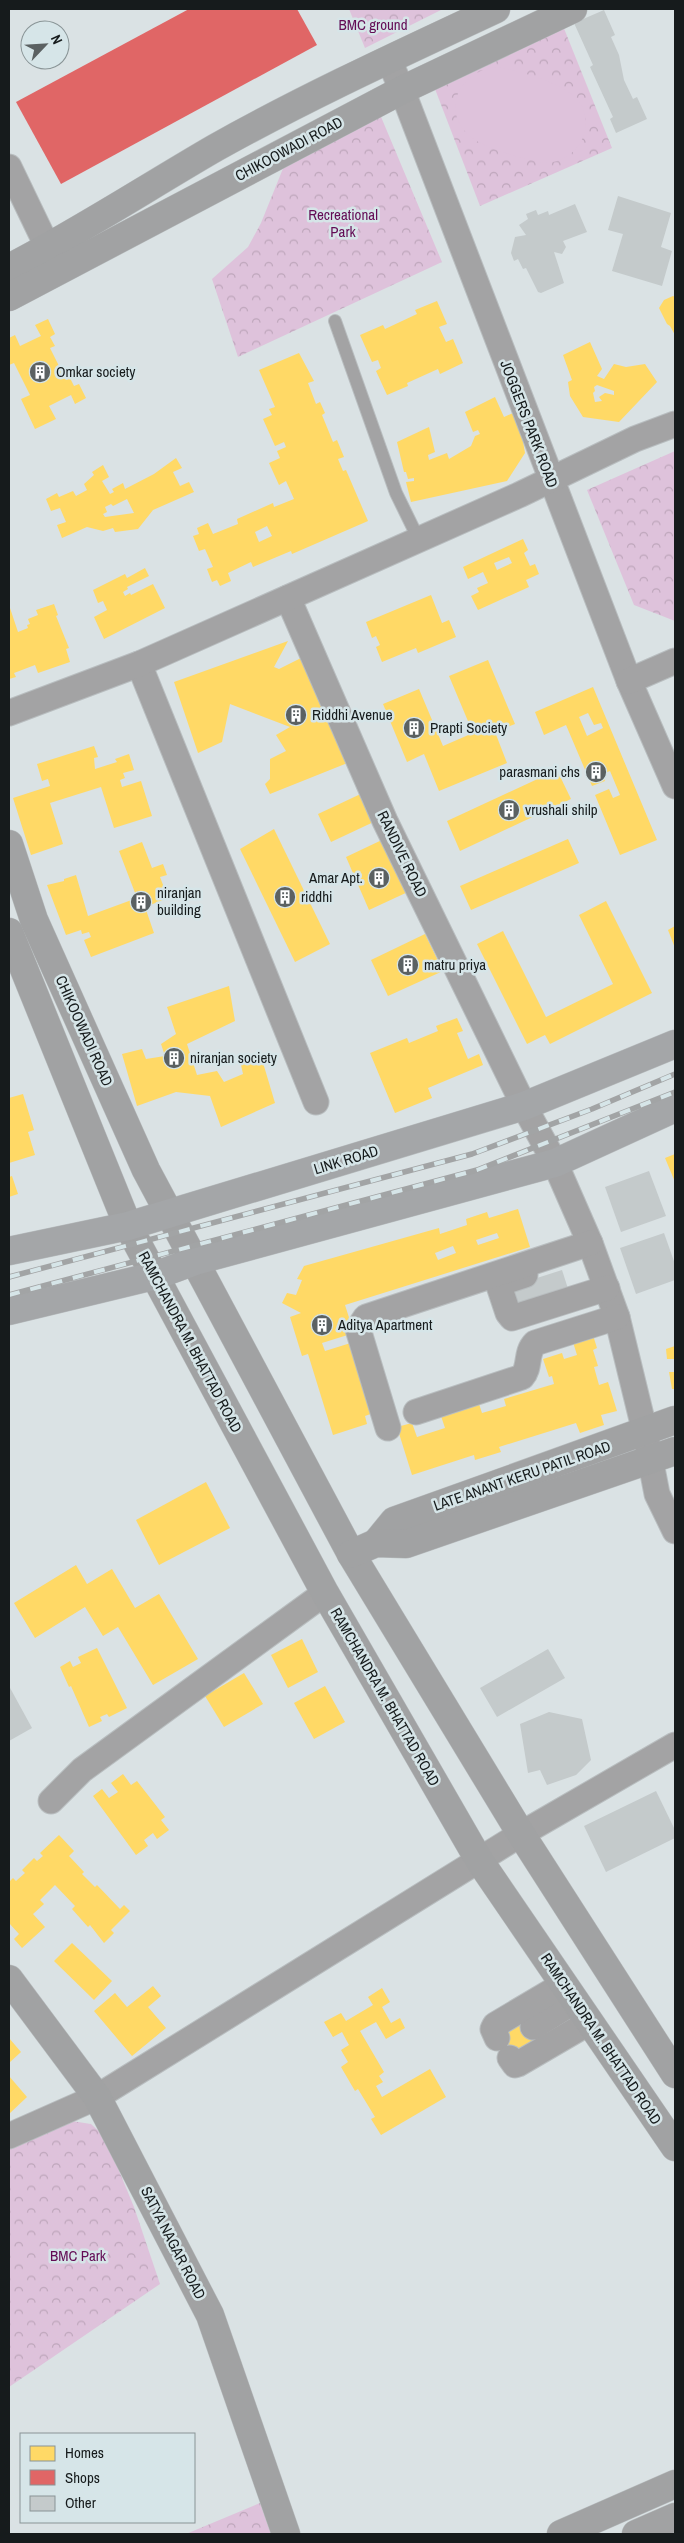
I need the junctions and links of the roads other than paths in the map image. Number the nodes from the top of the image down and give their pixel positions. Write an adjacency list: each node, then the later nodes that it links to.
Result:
1 (496, 9): 3 (street)
2 (573, 9): 4 (street, CHIKOOWADI ROAD)
3 (389, 60): 4 (street, JOGGERS PARK ROAD); 6 (street)
4 (402, 90): 8 (street, CHIKOOWADI ROAD); 11 (street, JOGGERS PARK ROAD)
5 (9, 167): 6 (street)
6 (48, 248): 7 (street)
7 (9, 268)
8 (9, 296)
9 (335, 321): 12 (lane)
10 (675, 424): 11 (street)
11 (550, 480): 12 (street); 16 (street, JOGGERS PARK ROAD)
12 (418, 540): 13 (street)
13 (288, 598): 15 (street); 25 (street, RANDIVE ROAD)
14 (675, 661): 16 (street)
15 (139, 664): 17 (street); 24 (street)
16 (629, 681): 18 (street, JOGGERS PARK ROAD)
17 (9, 713)
18 (675, 786)
19 (9, 844): 20 (street, CHIKOOWADI ROAD)
20 (34, 920): 21 (street); 28 (street, CHIKOOWADI ROAD)
21 (9, 927)
22 (9, 932): 29 (street, CHIKOOWADI ROAD)
23 (675, 1044): 25 (main road, LINK ROAD)
24 (316, 1102)
25 (524, 1106): 27 (street, RANDIVE ROAD); 28 (main road, LINK ROAD)
26 (675, 1108): 27 (main road)
27 (556, 1163): 30 (street, RANDIVE ROAD); 32 (main road)
28 (168, 1214): 29 (main road, LINK ROAD); 32 (street)
29 (128, 1226): 31 (main road, LINK ROAD); 33 (street, RAMCHANDRA M. BHATTAD ROAD)
30 (592, 1248): 34 (street, RANDIVE ROAD); 34 (street); 41 (street)
31 (9, 1251)
32 (195, 1260): 33 (main road); 35 (street)
33 (154, 1276): 36 (main road); 38 (street, RAMCHANDRA M. BHATTAD ROAD)
34 (606, 1288): 37 (street, RANDIVE ROAD)
35 (217, 1302): 38 (street); 47 (street)
36 (9, 1312)
37 (617, 1317): 39 (street); 42 (street, RANDIVE ROAD)
38 (177, 1319): 48 (street, RAMCHANDRA M. BHATTAD ROAD)
39 (416, 1412)
40 (675, 1420): 42 (street, LATE ANANT KERU PATIL ROAD)
41 (388, 1428)
42 (645, 1432): 44 (street, RANDIVE ROAD); 46 (street, LATE ANANT KERU PATIL ROAD)
43 (675, 1451): 44 (street, LATE ANANT KERU PATIL ROAD)
44 (650, 1461): 45 (street, RANDIVE ROAD); 46 (street, LATE ANANT KERU PATIL ROAD)
45 (675, 1531)
46 (376, 1543): 47 (street, LATE ANANT KERU PATIL ROAD)
47 (351, 1554): 51 (street)
48 (325, 1593): 50 (street); 52 (street, RAMCHANDRA M. BHATTAD ROAD)
49 (675, 1745): 51 (street)
50 (51, 1801)
51 (521, 1834): 52 (street); 59 (street)
52 (479, 1860): 54 (street, RAMCHANDRA M. BHATTAD ROAD); 60 (street)
53 (9, 1979): 60 (street, SATYA NAGAR ROAD)
54 (576, 2002): 55 (street); 57 (street); 62 (street, RAMCHANDRA M. BHATTAD ROAD)
55 (528, 2018): 56 (street); 57 (street)
56 (497, 2038)
57 (545, 2049): 58 (street)
58 (510, 2058)
59 (675, 2074)
60 (97, 2098): 61 (street); 65 (street, SATYA NAGAR ROAD)
61 (10, 2133)
62 (675, 2147)
63 (675, 2484): 66 (street)
64 (675, 2517): 67 (street)
65 (286, 2534)
66 (563, 2534)
67 (636, 2534)

